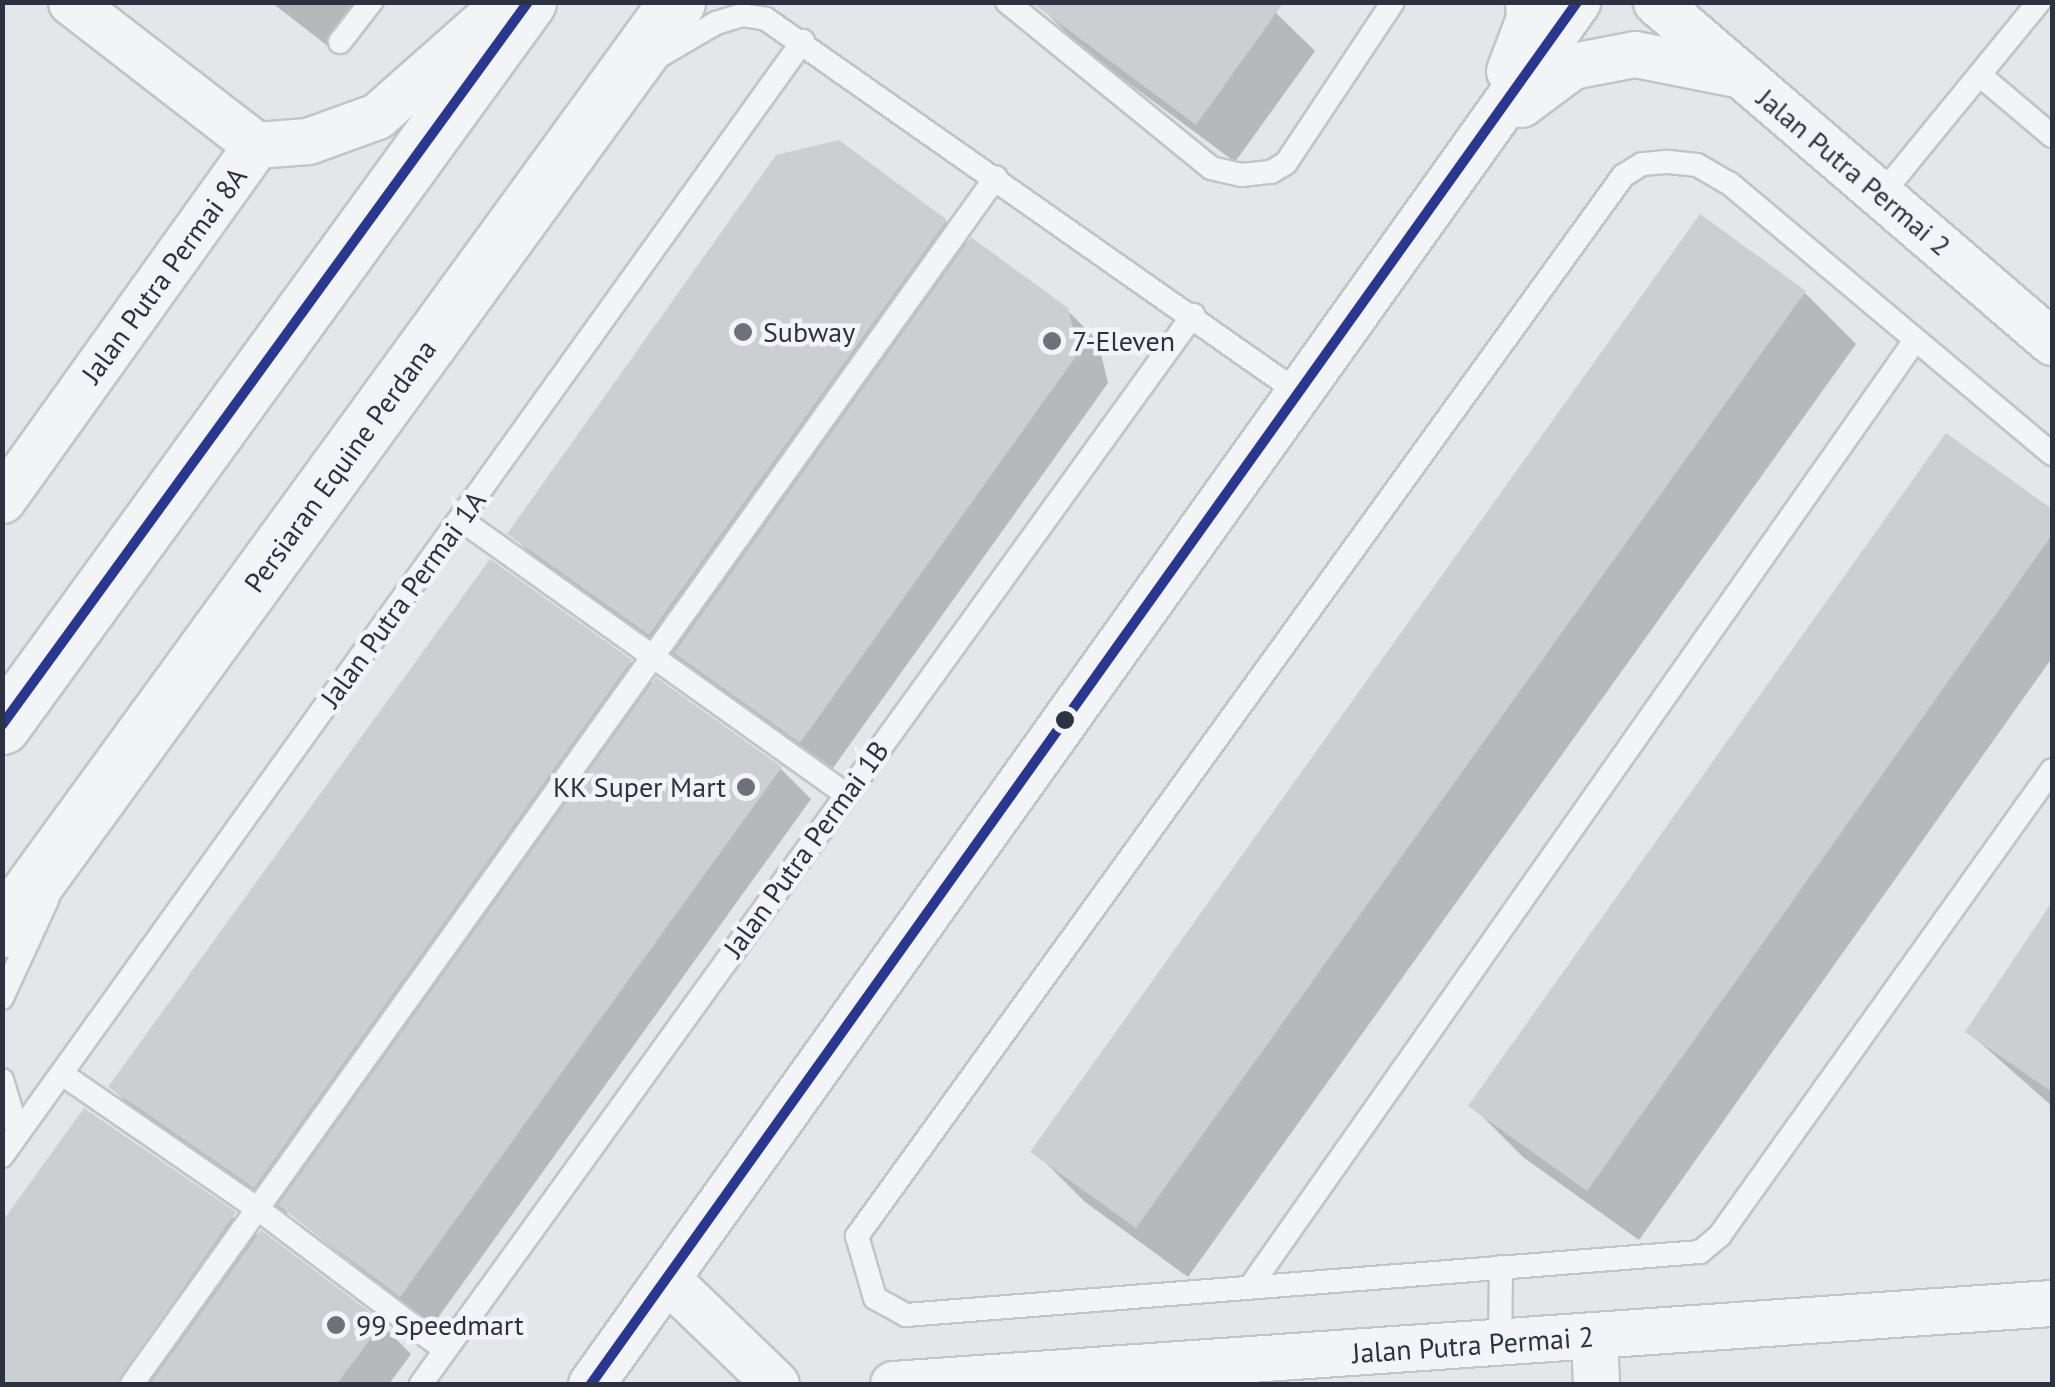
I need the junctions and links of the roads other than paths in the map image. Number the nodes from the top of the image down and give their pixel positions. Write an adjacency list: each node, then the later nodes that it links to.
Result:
1 (371, 2): 12 (lane)
2 (506, 2): 19 (street, Jalan Putra Permai 8A)
3 (528, 2): 30 (street)
4 (677, 2): 14 (street, Persiaran Equine Perdana)
5 (1007, 2): 6 (lane)
6 (1394, 2)
7 (1528, 2): 17 (street)
8 (1577, 2): 17 (street)
9 (1656, 2): 15 (street, Jalan Putra Permai 2)
10 (2039, 2): 16 (lane)
11 (95, 10): 19 (street)
12 (340, 42)
13 (803, 42): 14 (lane); 20 (lane); 28 (lane, Jalan Putra Permai 1A)
14 (626, 74): 33 (street, Persiaran Equine Perdana)
15 (1742, 75): 17 (street); 21 (street, Jalan Putra Permai 2)
16 (1981, 76): 18 (lane); 21 (lane)
17 (1487, 129): 25 (street)
18 (2052, 136)
19 (256, 145): 27 (street, Jalan Putra Permai 8A)
20 (996, 176): 22 (lane); 29 (lane)
21 (1881, 195): 24 (street, Jalan Putra Permai 2)
22 (1193, 315): 25 (lane); 32 (lane, Jalan Putra Permai 1B)
23 (1914, 342): 26 (lane); 43 (lane); 43 (lane)
24 (2052, 342)
25 (1299, 393): 42 (street)
26 (2052, 454)
27 (2, 500)
28 (460, 518): 29 (lane); 36 (lane, Jalan Putra Permai 1A)
29 (658, 654): 32 (lane); 40 (lane)
30 (2, 726)
31 (2052, 770): 41 (lane)
32 (846, 794): 47 (lane, Jalan Putra Permai 1B)
33 (61, 848): 34 (street, Persiaran Equine Perdana); 35 (lane)
34 (2, 928)
35 (2, 998)
36 (65, 1076): 38 (lane, Jalan Putra Permai 1A); 40 (lane)
37 (2, 1080): 38 (lane)
38 (18, 1132): 39 (lane, Jalan Putra Permai 1A)
39 (2, 1156)
40 (258, 1209): 47 (lane); 48 (lane)
41 (1501, 1268): 43 (lane); 46 (lane)
42 (667, 1278): 50 (street); 51 (street)
43 (1250, 1288)
44 (2052, 1302): 45 (street, Jalan Putra Permai 2)
45 (1594, 1336): 46 (street, Jalan Putra Permai 2); 53 (street)
46 (1500, 1343): 52 (street, Jalan Putra Permai 2)
47 (444, 1349): 49 (lane, Jalan Putra Permai 1B)
48 (132, 1384)
49 (420, 1384)
50 (592, 1384)
51 (776, 1384)
52 (893, 1384)
53 (1596, 1384)

